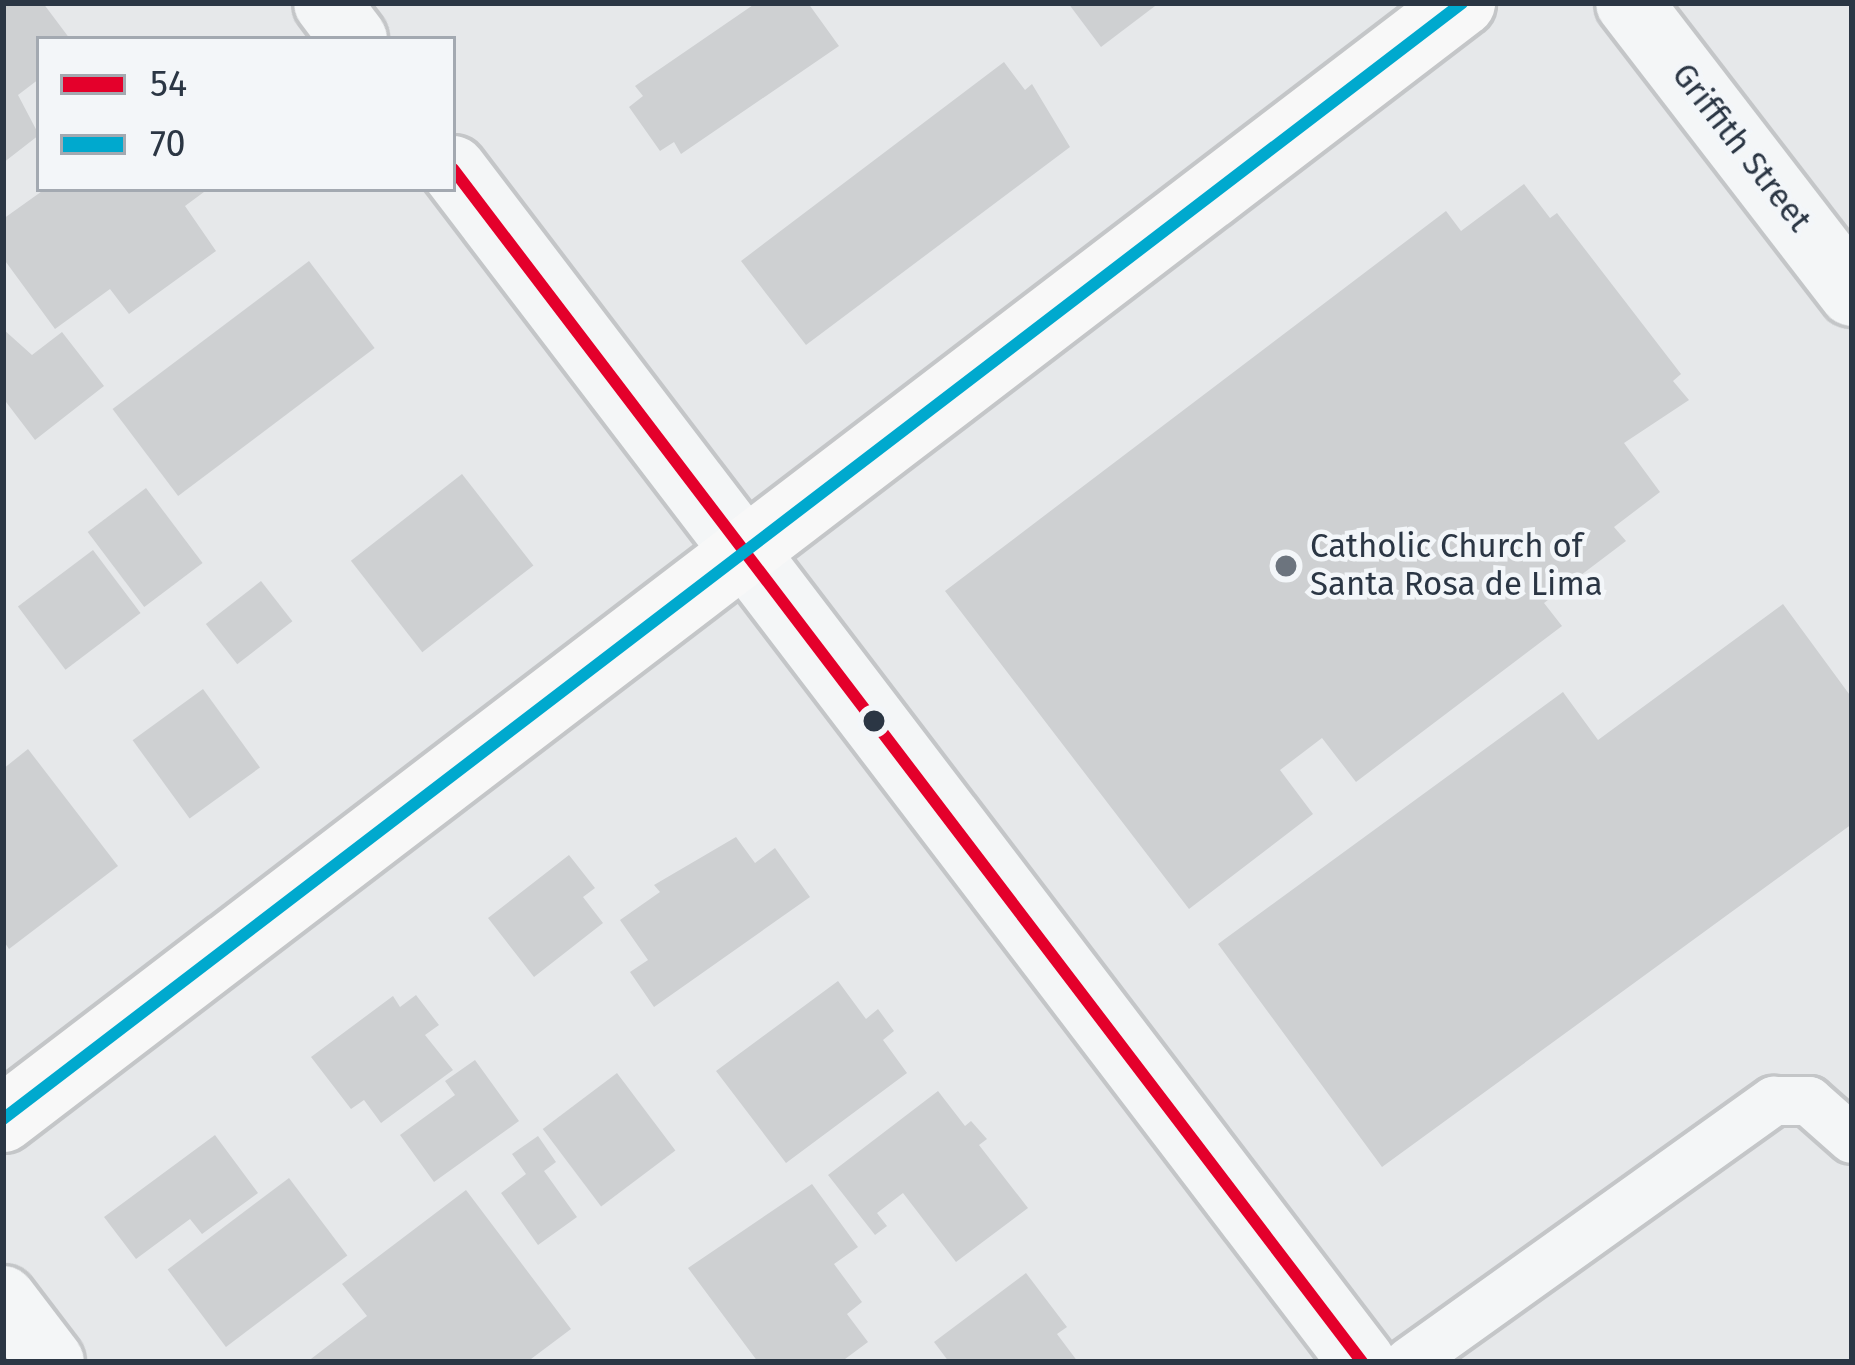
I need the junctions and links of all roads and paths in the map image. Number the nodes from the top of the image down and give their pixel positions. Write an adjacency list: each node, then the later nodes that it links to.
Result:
1 (326, 3): 4 (street)
2 (1462, 3): 7 (main road)
3 (1629, 3): 6 (street, Griffith Street)
4 (352, 36)
5 (456, 173): 7 (street)
6 (1852, 293)
7 (744, 552): 8 (main road); 12 (street)
8 (3, 1120)
9 (1852, 1138): 13 (lane)
10 (3, 1299): 11 (street)
11 (51, 1362)
12 (1362, 1362)
13 (1409, 1362)

